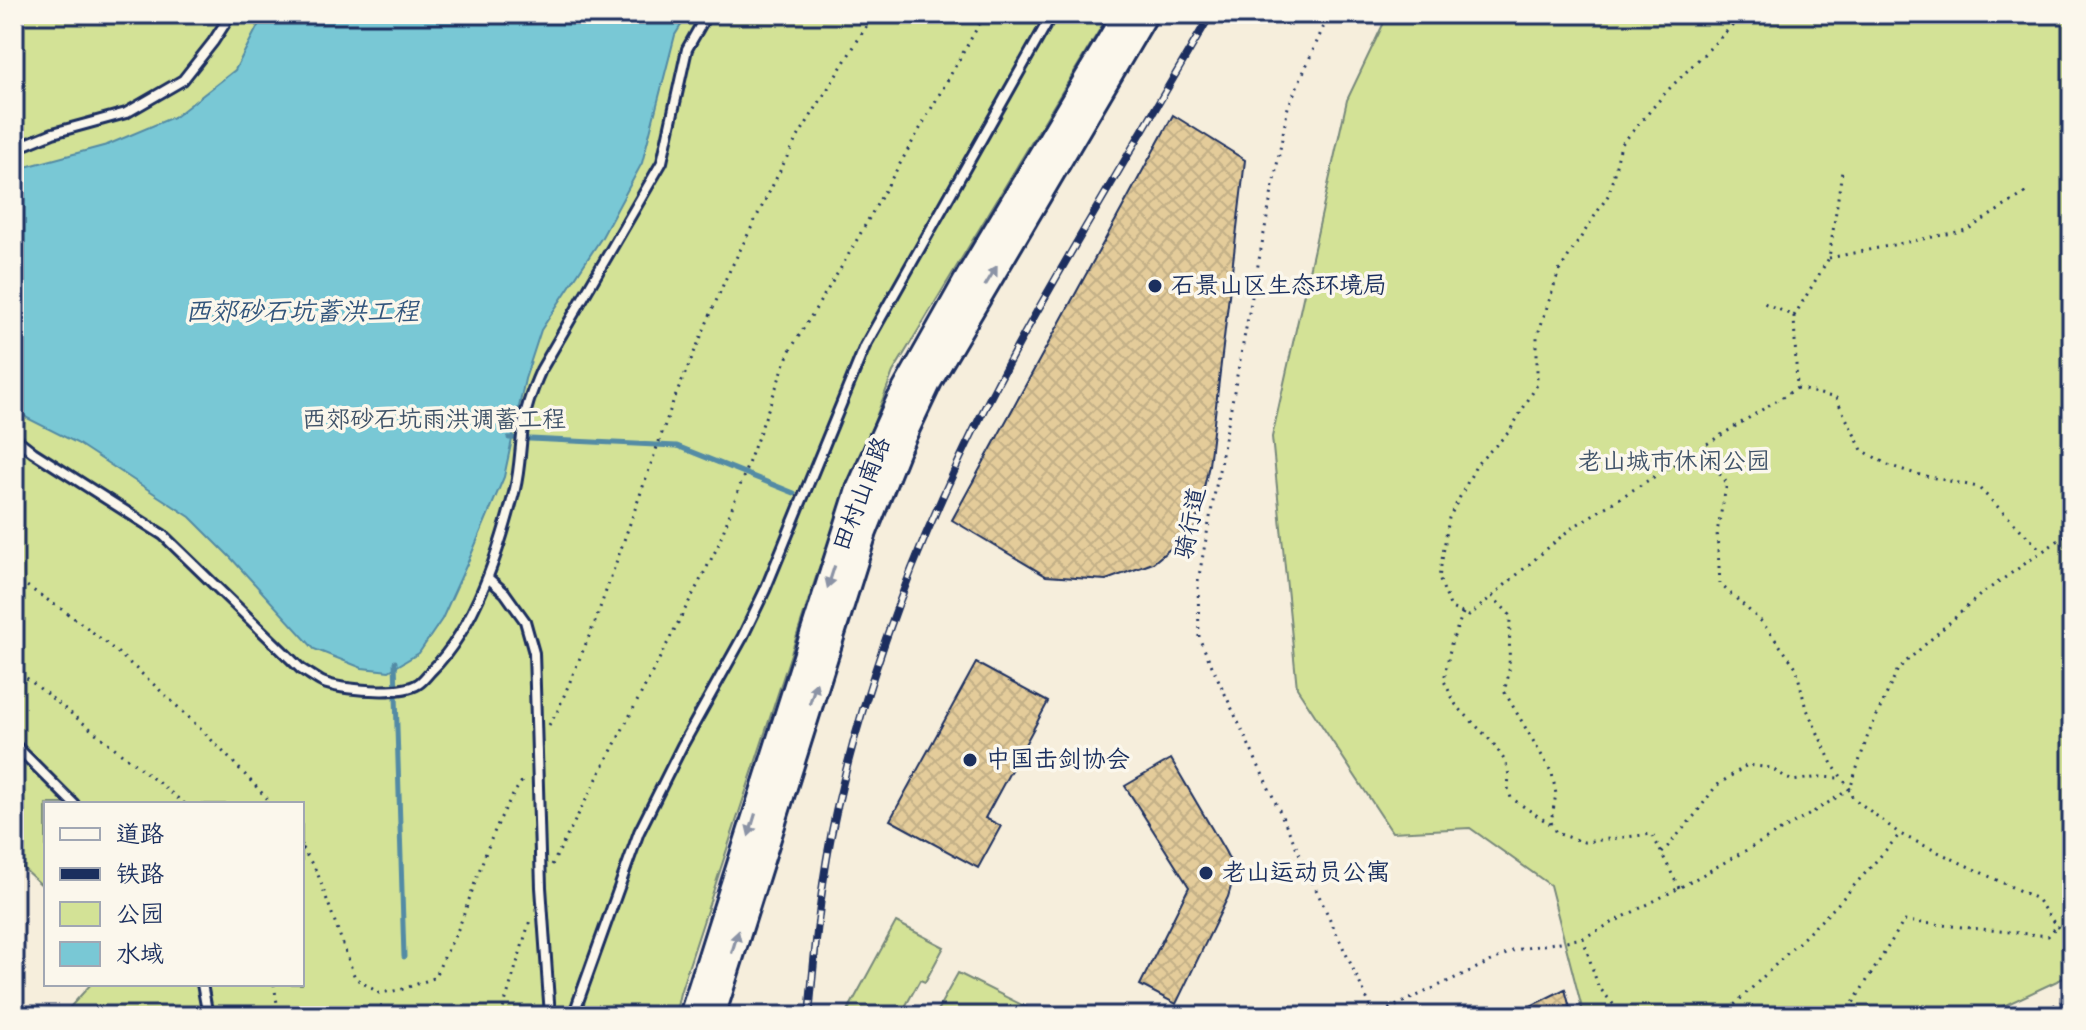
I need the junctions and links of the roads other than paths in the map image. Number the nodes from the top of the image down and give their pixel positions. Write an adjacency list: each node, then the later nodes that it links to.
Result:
1 (231, 14): 6 (lane)
2 (707, 14): 8 (lane)
3 (1052, 14): 14 (lane)
4 (1126, 14): 15 (main road, 田村山南路, one-way to 15)
5 (1145, 14): 16 (main road, 田村山南路, one-way to 5)
6 (14, 149)
7 (14, 437): 8 (lane)
8 (488, 578): 13 (lane)
9 (14, 744): 10 (lane)
10 (72, 802)
11 (202, 986): 12 (lane)
12 (208, 1016)
13 (550, 1016)
14 (573, 1016)
15 (692, 1016)
16 (712, 1016)

